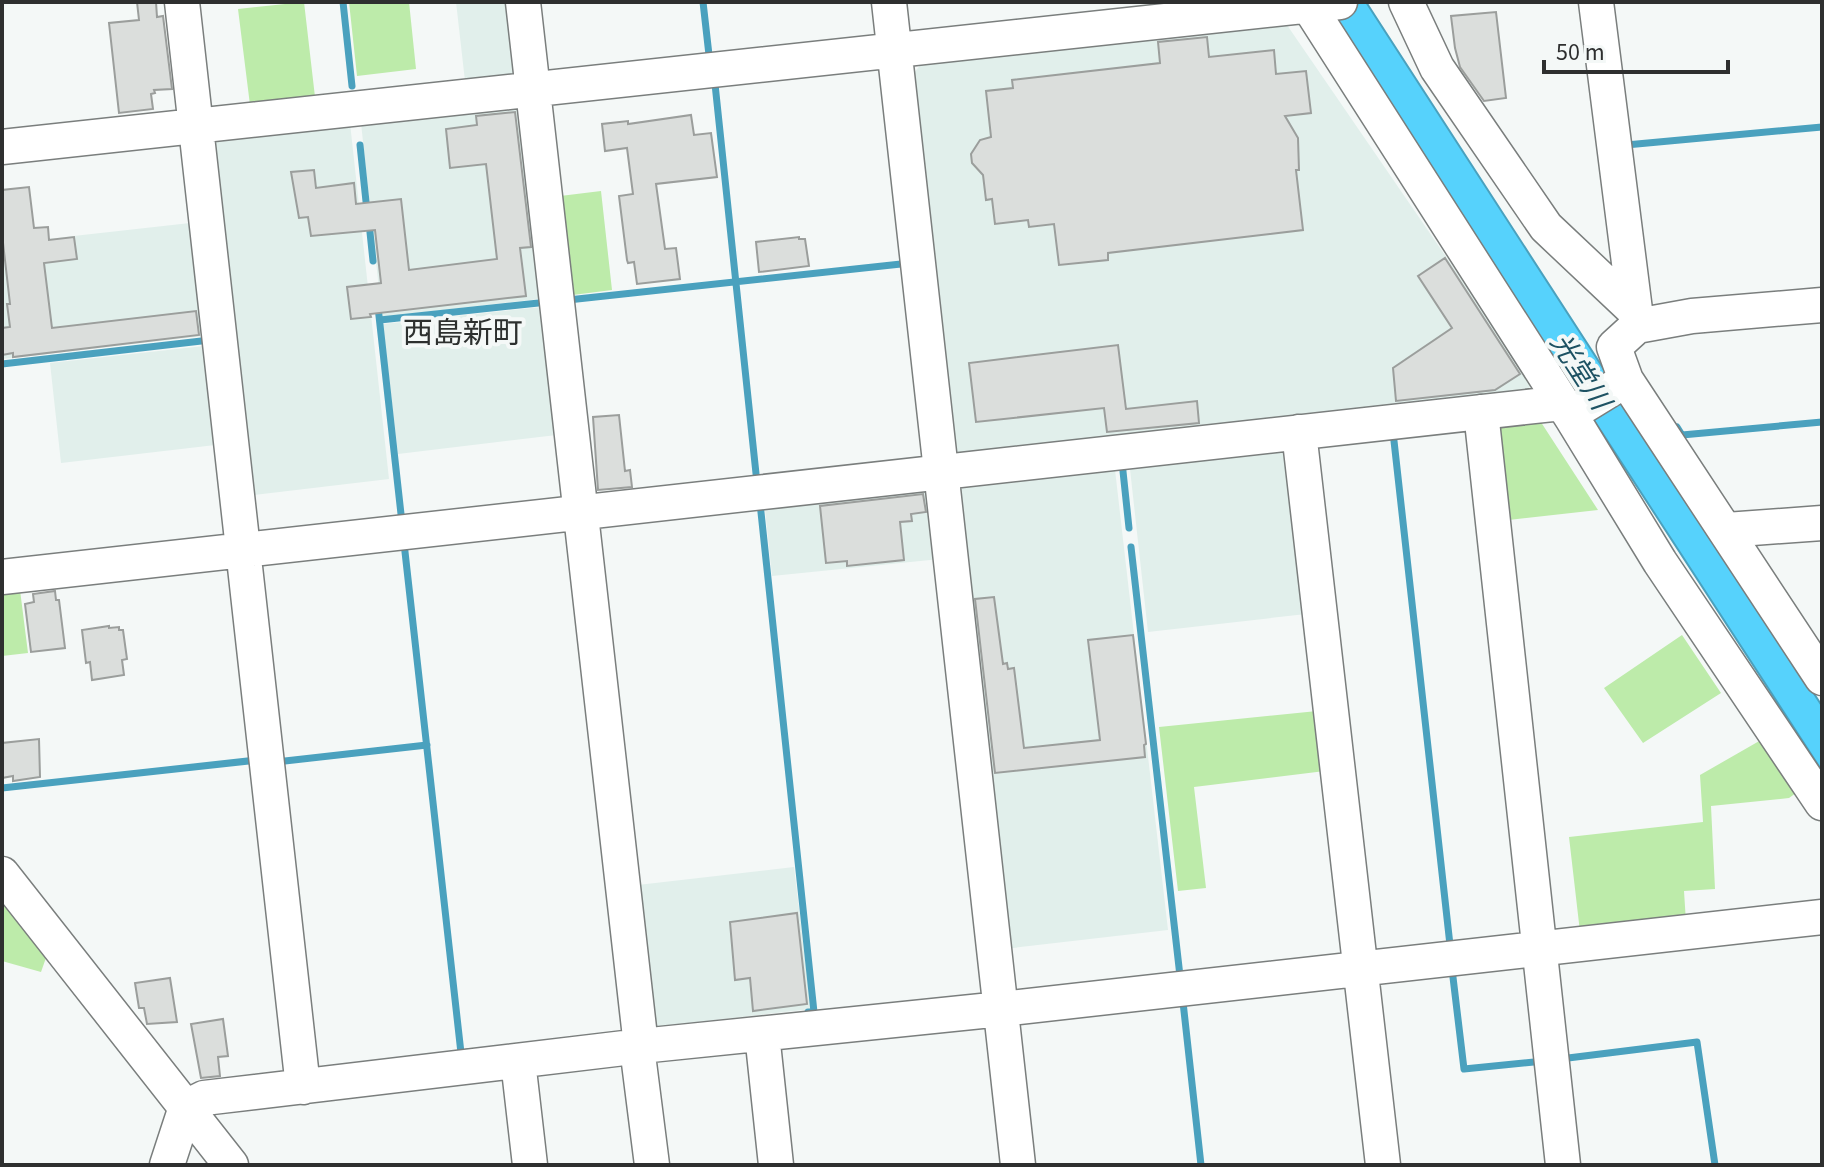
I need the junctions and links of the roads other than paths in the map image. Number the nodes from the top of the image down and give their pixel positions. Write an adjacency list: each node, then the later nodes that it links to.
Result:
1 (182, 2): 9 (street)
2 (523, 2): 8 (street)
3 (889, 2): 7 (street)
4 (1406, 2): 12 (street)
5 (1596, 2): 12 (street)
6 (1322, 4): 7 (street); 14 (street)
7 (894, 49): 8 (street); 17 (street)
8 (532, 89): 9 (street); 18 (street)
9 (196, 126): 10 (street); 21 (street)
10 (2, 147)
11 (1822, 305): 12 (street)
12 (1636, 319): 13 (street)
13 (1626, 380): 14 (street); 20 (street)
14 (1572, 410): 15 (street); 24 (street)
15 (1481, 412): 16 (street); 27 (street)
16 (1299, 432): 17 (street); 28 (street)
17 (942, 472): 18 (street); 29 (street)
18 (580, 512): 21 (street); 31 (street)
19 (1822, 523): 20 (street)
20 (1726, 530): 23 (street)
21 (243, 550): 22 (street); 33 (street)
22 (2, 577)
23 (1822, 678)
24 (1822, 803)
25 (2, 874): 34 (street)
26 (1822, 917): 27 (street)
27 (1540, 949): 28 (street); 42 (street)
28 (1361, 969): 29 (street); 41 (street)
29 (1001, 1009): 30 (street); 40 (street)
30 (762, 1034): 31 (street); 39 (street)
31 (639, 1046): 32 (street); 38 (street)
32 (518, 1061): 33 (street); 37 (street)
33 (303, 1087): 34 (street)
34 (186, 1107): 35 (street); 36 (street)
35 (167, 1165)
36 (231, 1165)
37 (530, 1165)
38 (652, 1165)
39 (776, 1165)
40 (1018, 1165)
41 (1383, 1165)
42 (1563, 1165)

